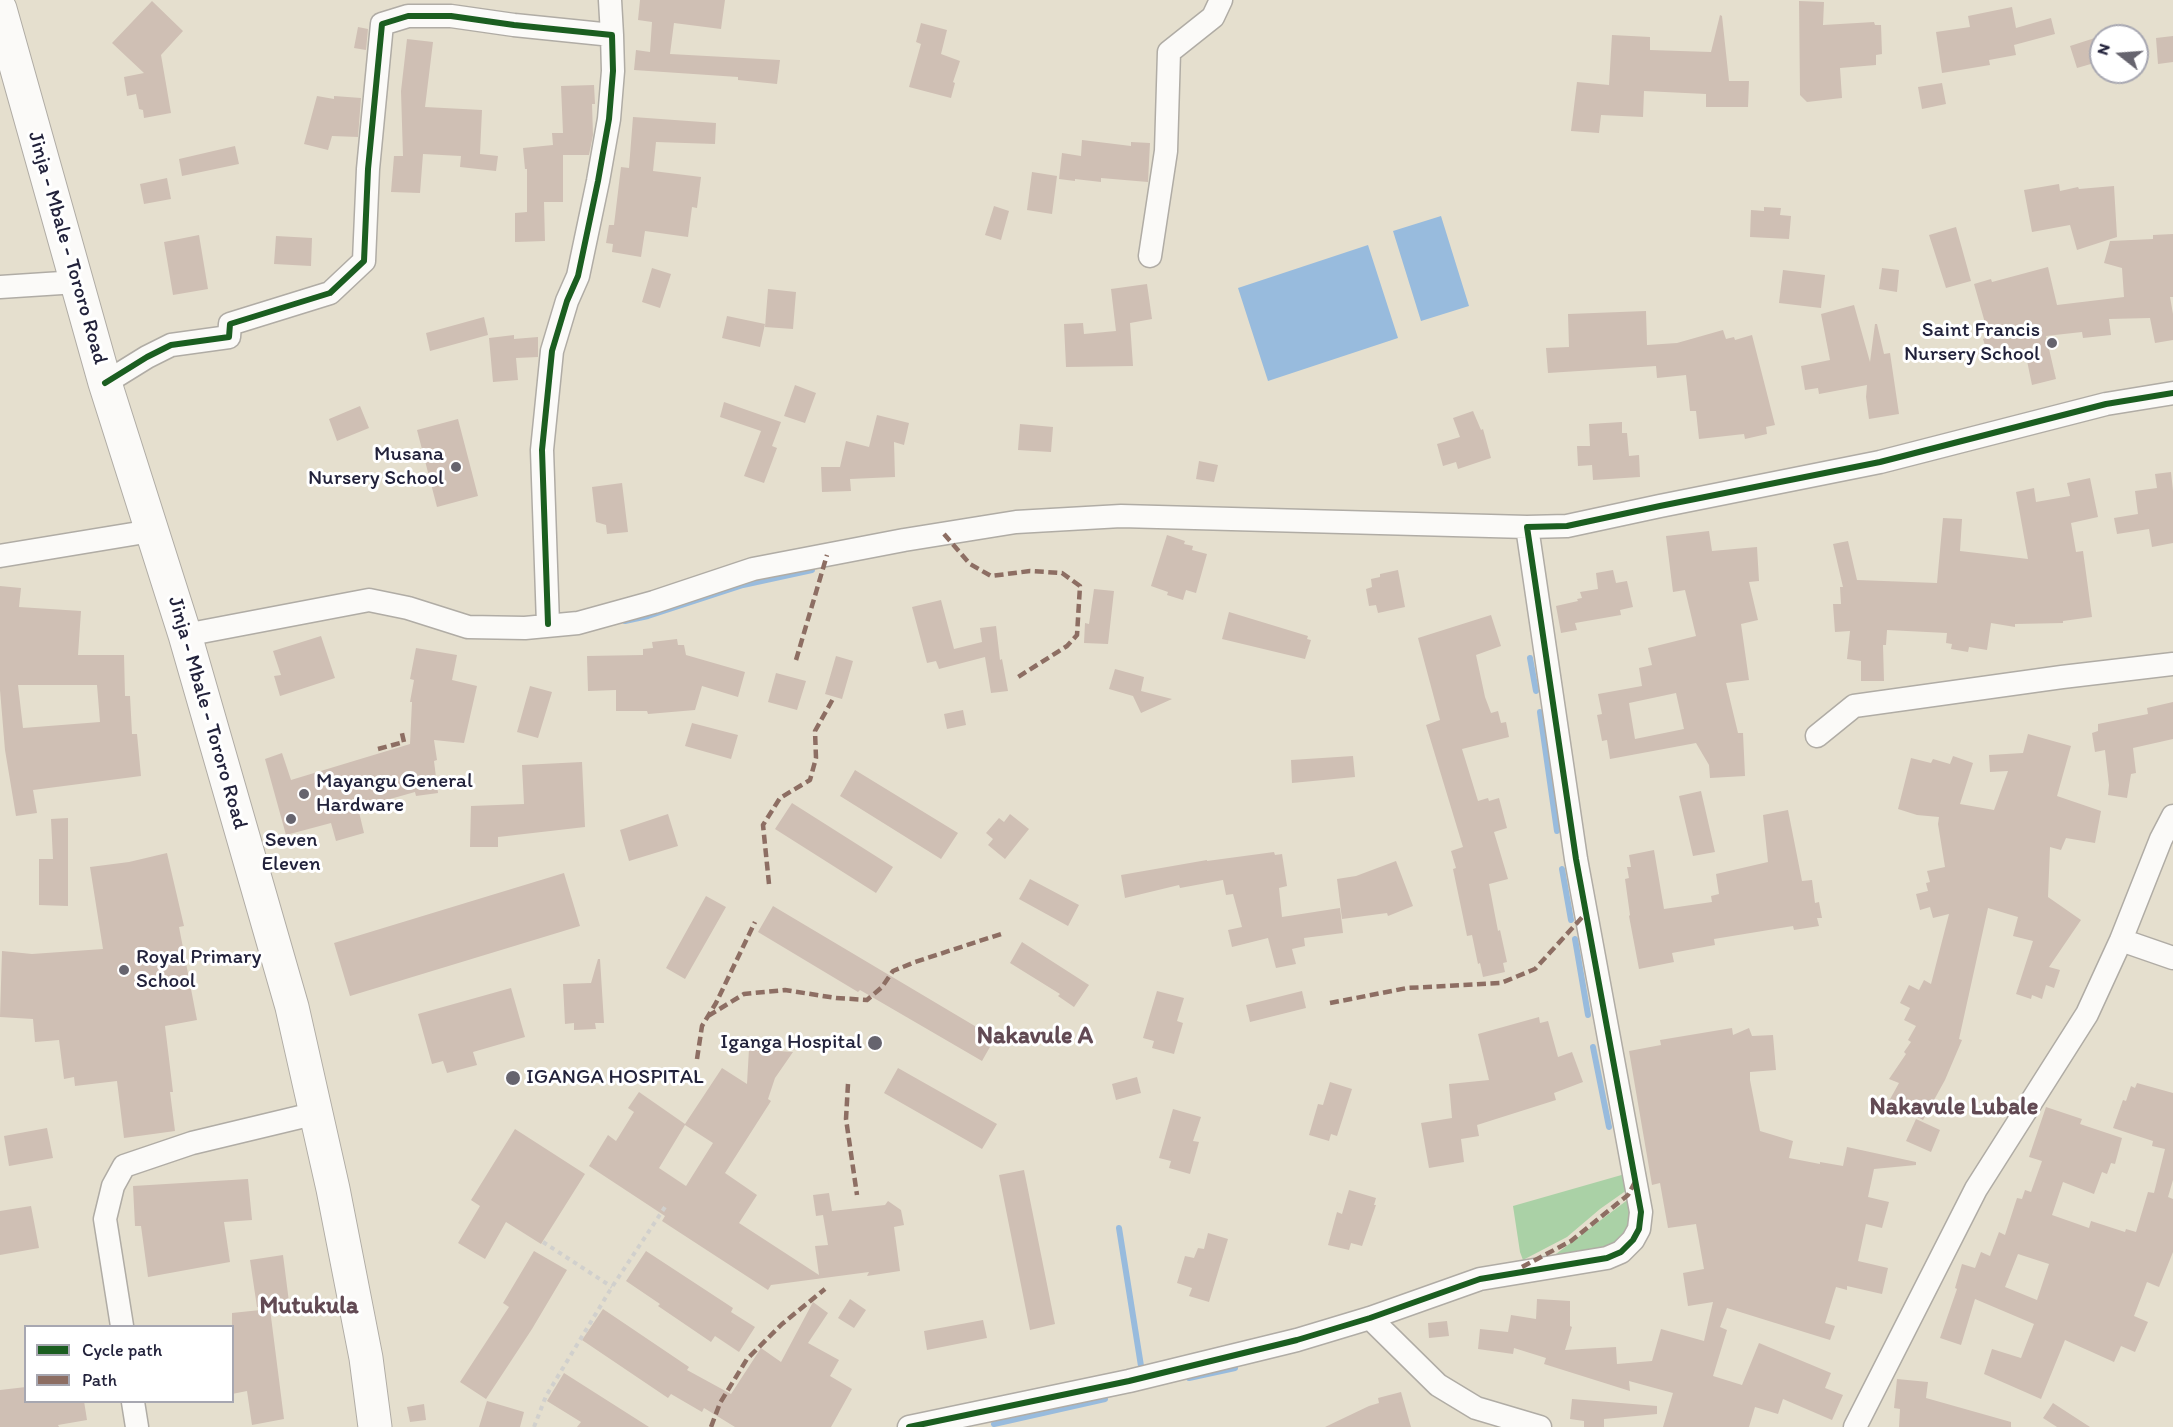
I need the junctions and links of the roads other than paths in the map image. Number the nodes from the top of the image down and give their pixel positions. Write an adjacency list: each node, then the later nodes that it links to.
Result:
1 (610, 0): 4 (street)
2 (1221, 0): 5 (street)
3 (0, 9): 6 (main road, Jinja - Mbale - Tororo Road)
4 (612, 35): 8 (street); 13 (street)
5 (1150, 256)
6 (77, 282): 7 (street); 8 (main road, Jinja - Mbale - Tororo Road)
7 (0, 287)
8 (105, 383): 11 (main road, Jinja - Mbale - Tororo Road)
9 (2173, 393): 10 (street)
10 (1527, 527): 13 (street); 21 (street)
11 (151, 531): 12 (street); 14 (main road, Jinja - Mbale - Tororo Road)
12 (0, 556)
13 (548, 624): 14 (street)
14 (185, 635): 20 (main road, Jinja - Mbale - Tororo Road)
15 (2173, 664): 16 (street)
16 (1817, 736)
17 (2173, 816): 18 (street)
18 (2121, 940): 19 (street); 28 (street)
19 (2173, 958)
20 (317, 1113): 22 (street); 25 (main road, Jinja - Mbale - Tororo Road)
21 (1370, 1318): 26 (street); 27 (street)
22 (122, 1325)
23 (133, 1403): 24 (street)
24 (137, 1427)
25 (375, 1427)
26 (909, 1427)
27 (1540, 1427)
28 (1856, 1427)

